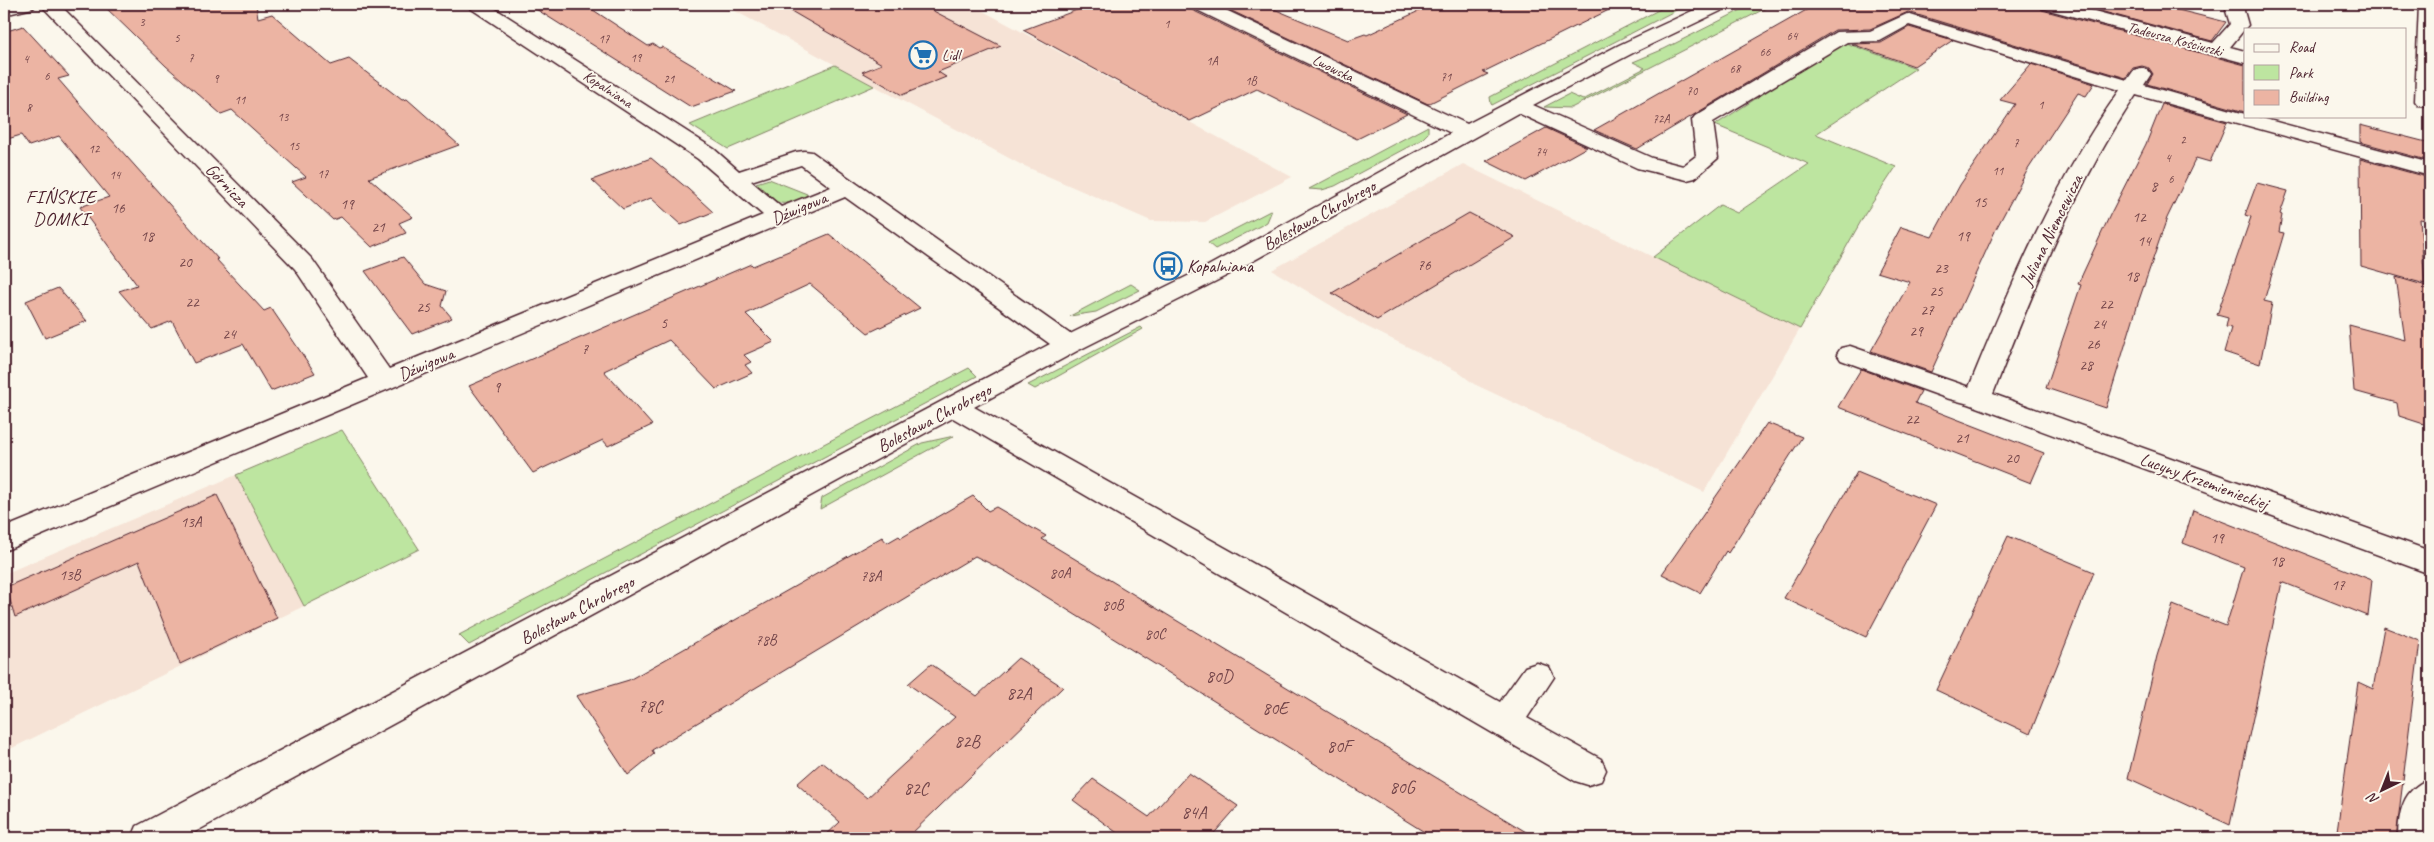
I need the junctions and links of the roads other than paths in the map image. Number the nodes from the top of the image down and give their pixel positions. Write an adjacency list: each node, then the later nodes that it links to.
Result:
1 (27, 4): 9 (street)
2 (49, 4): 26 (street, Górnicza)
3 (476, 4): 21 (street, Kopalniana)
4 (1199, 4): 19 (street, Lwowska)
5 (1720, 4): 16 (street, Bolesława Chrobrego)
6 (2048, 4): 10 (street, Tadeusza Kościuszki)
7 (2236, 4): 11 (street)
8 (2428, 4): 15 (street)
9 (4, 10)
10 (2168, 37): 11 (street, Tadeusza Kościuszki); 13 (street, Juliana Niemcewicza)
11 (2218, 50): 12 (street, Tadeusza Kościuszki)
12 (2244, 57)
13 (2145, 69): 16 (street); 17 (street); 27 (street, Juliana Niemcewicza)
14 (2406, 96): 15 (street)
15 (2428, 101)
16 (1517, 105): 19 (street, Bolesława Chrobrego)
17 (2244, 112)
18 (2257, 118): 20 (street)
19 (1466, 132): 24 (street, Bolesława Chrobrego)
20 (2430, 170)
21 (736, 179): 22 (street); 23 (street, Kopalniana)
22 (848, 188): 23 (street, Dźwigowa); 24 (street)
23 (779, 217): 26 (street, Dźwigowa)
24 (1068, 345): 28 (street, Bolesława Chrobrego)
25 (1850, 354): 27 (street, Lucyny Krzemienieckiej)
26 (384, 382): 29 (street, Dźwigowa)
27 (1978, 398): 30 (street, Lucyny Krzemienieckiej)
28 (954, 407): 32 (street); 35 (street, Bolesława Chrobrego)
29 (4, 540)
30 (2430, 563)
31 (1537, 677): 32 (street)
32 (1505, 722): 33 (street)
33 (1588, 770)
34 (2430, 795): 36 (street)
35 (150, 838)
36 (2416, 838)

